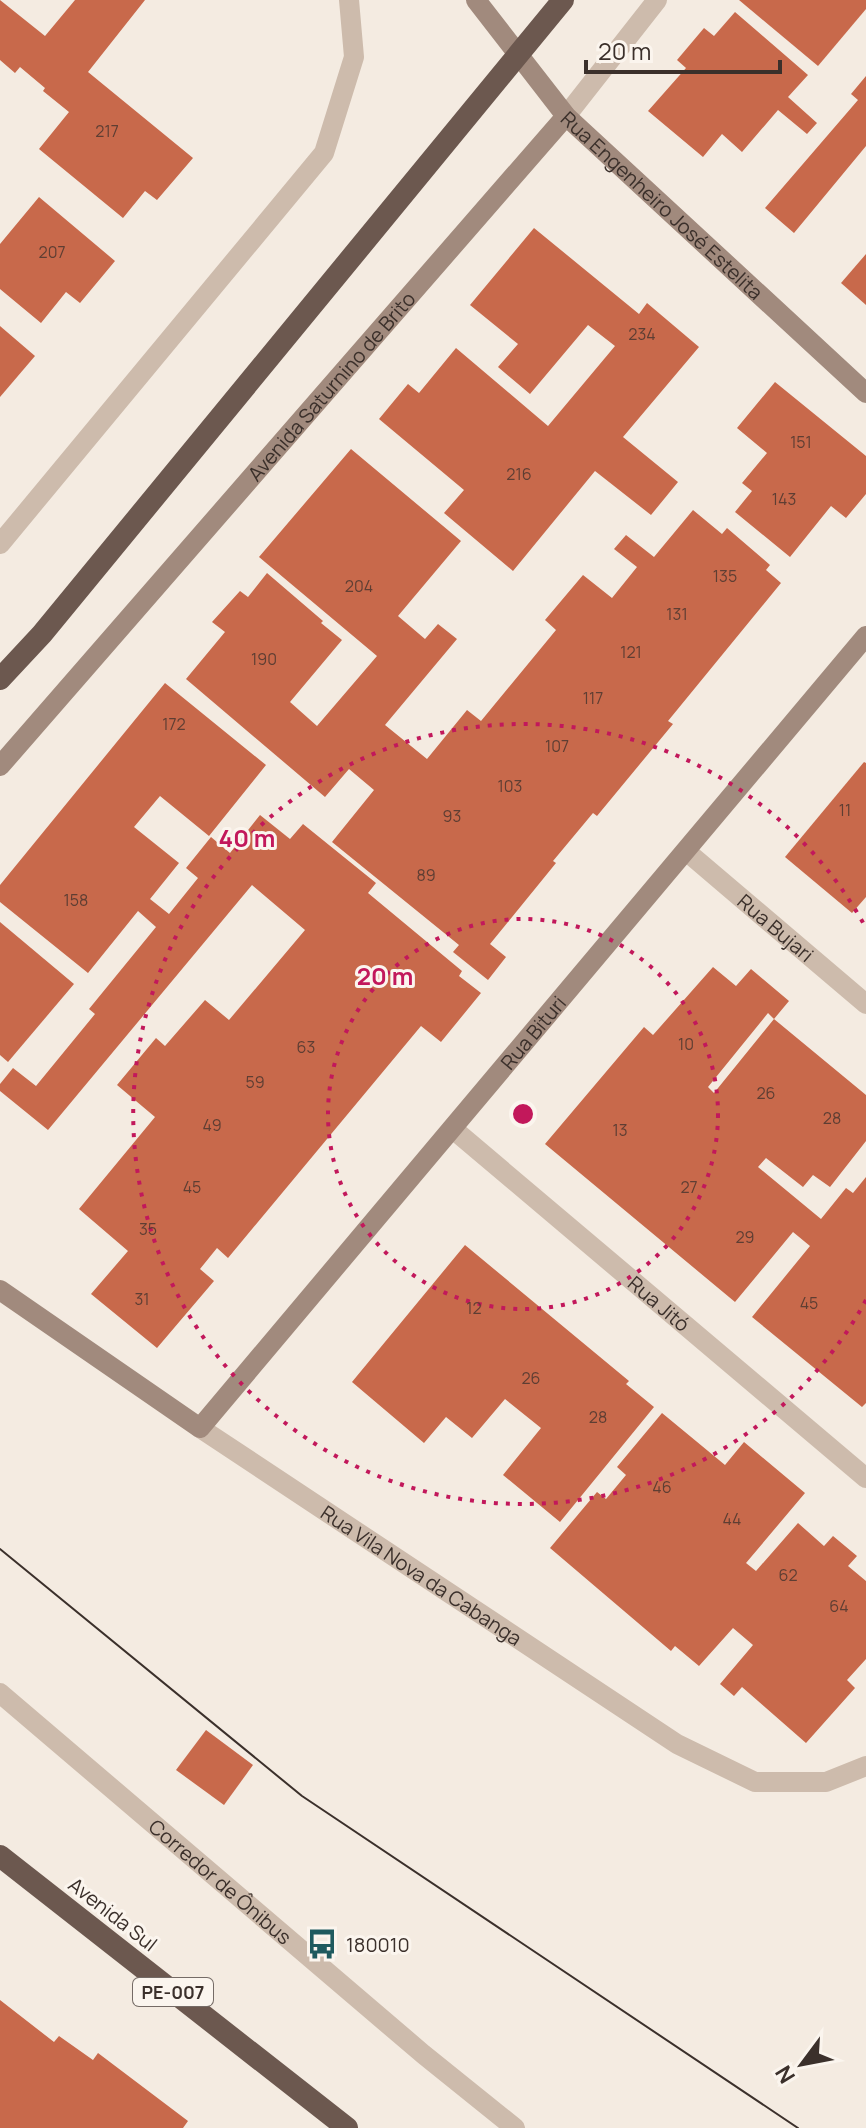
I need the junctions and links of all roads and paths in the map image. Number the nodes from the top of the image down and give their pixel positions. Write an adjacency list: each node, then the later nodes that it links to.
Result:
1 (349, 0): 7 (street)
2 (476, 0): 5 (main road, Rua Engenheiro José Estelita)
3 (563, 0): 9 (highway, bridge)
4 (657, 0): 5 (street, Avenida Saturnino de Brito)
5 (566, 116): 6 (main road, Rua Engenheiro José Estelita); 10 (main road, Avenida Saturnino de Brito)
6 (866, 393)
7 (0, 544)
8 (866, 636): 11 (main road, Rua Bituri)
9 (0, 679)
10 (0, 766)
11 (686, 851): 12 (street, Rua Bujari); 13 (main road, Rua Bituri)
12 (866, 1004)
13 (453, 1129): 15 (main road, Rua Bituri); 16 (street, Rua Jitó)
14 (0, 1290): 15 (main road, Rua Vila Nova da Cabanga)
15 (200, 1428): 18 (street, Rua Vila Nova da Cabanga)
16 (866, 1478)
17 (0, 1693): 21 (street, Corredor de Ônibus)
18 (866, 1766)
19 (0, 1856): 20 (highway, Avenida Sul / PE-007)
20 (347, 2128)
21 (515, 2128)

